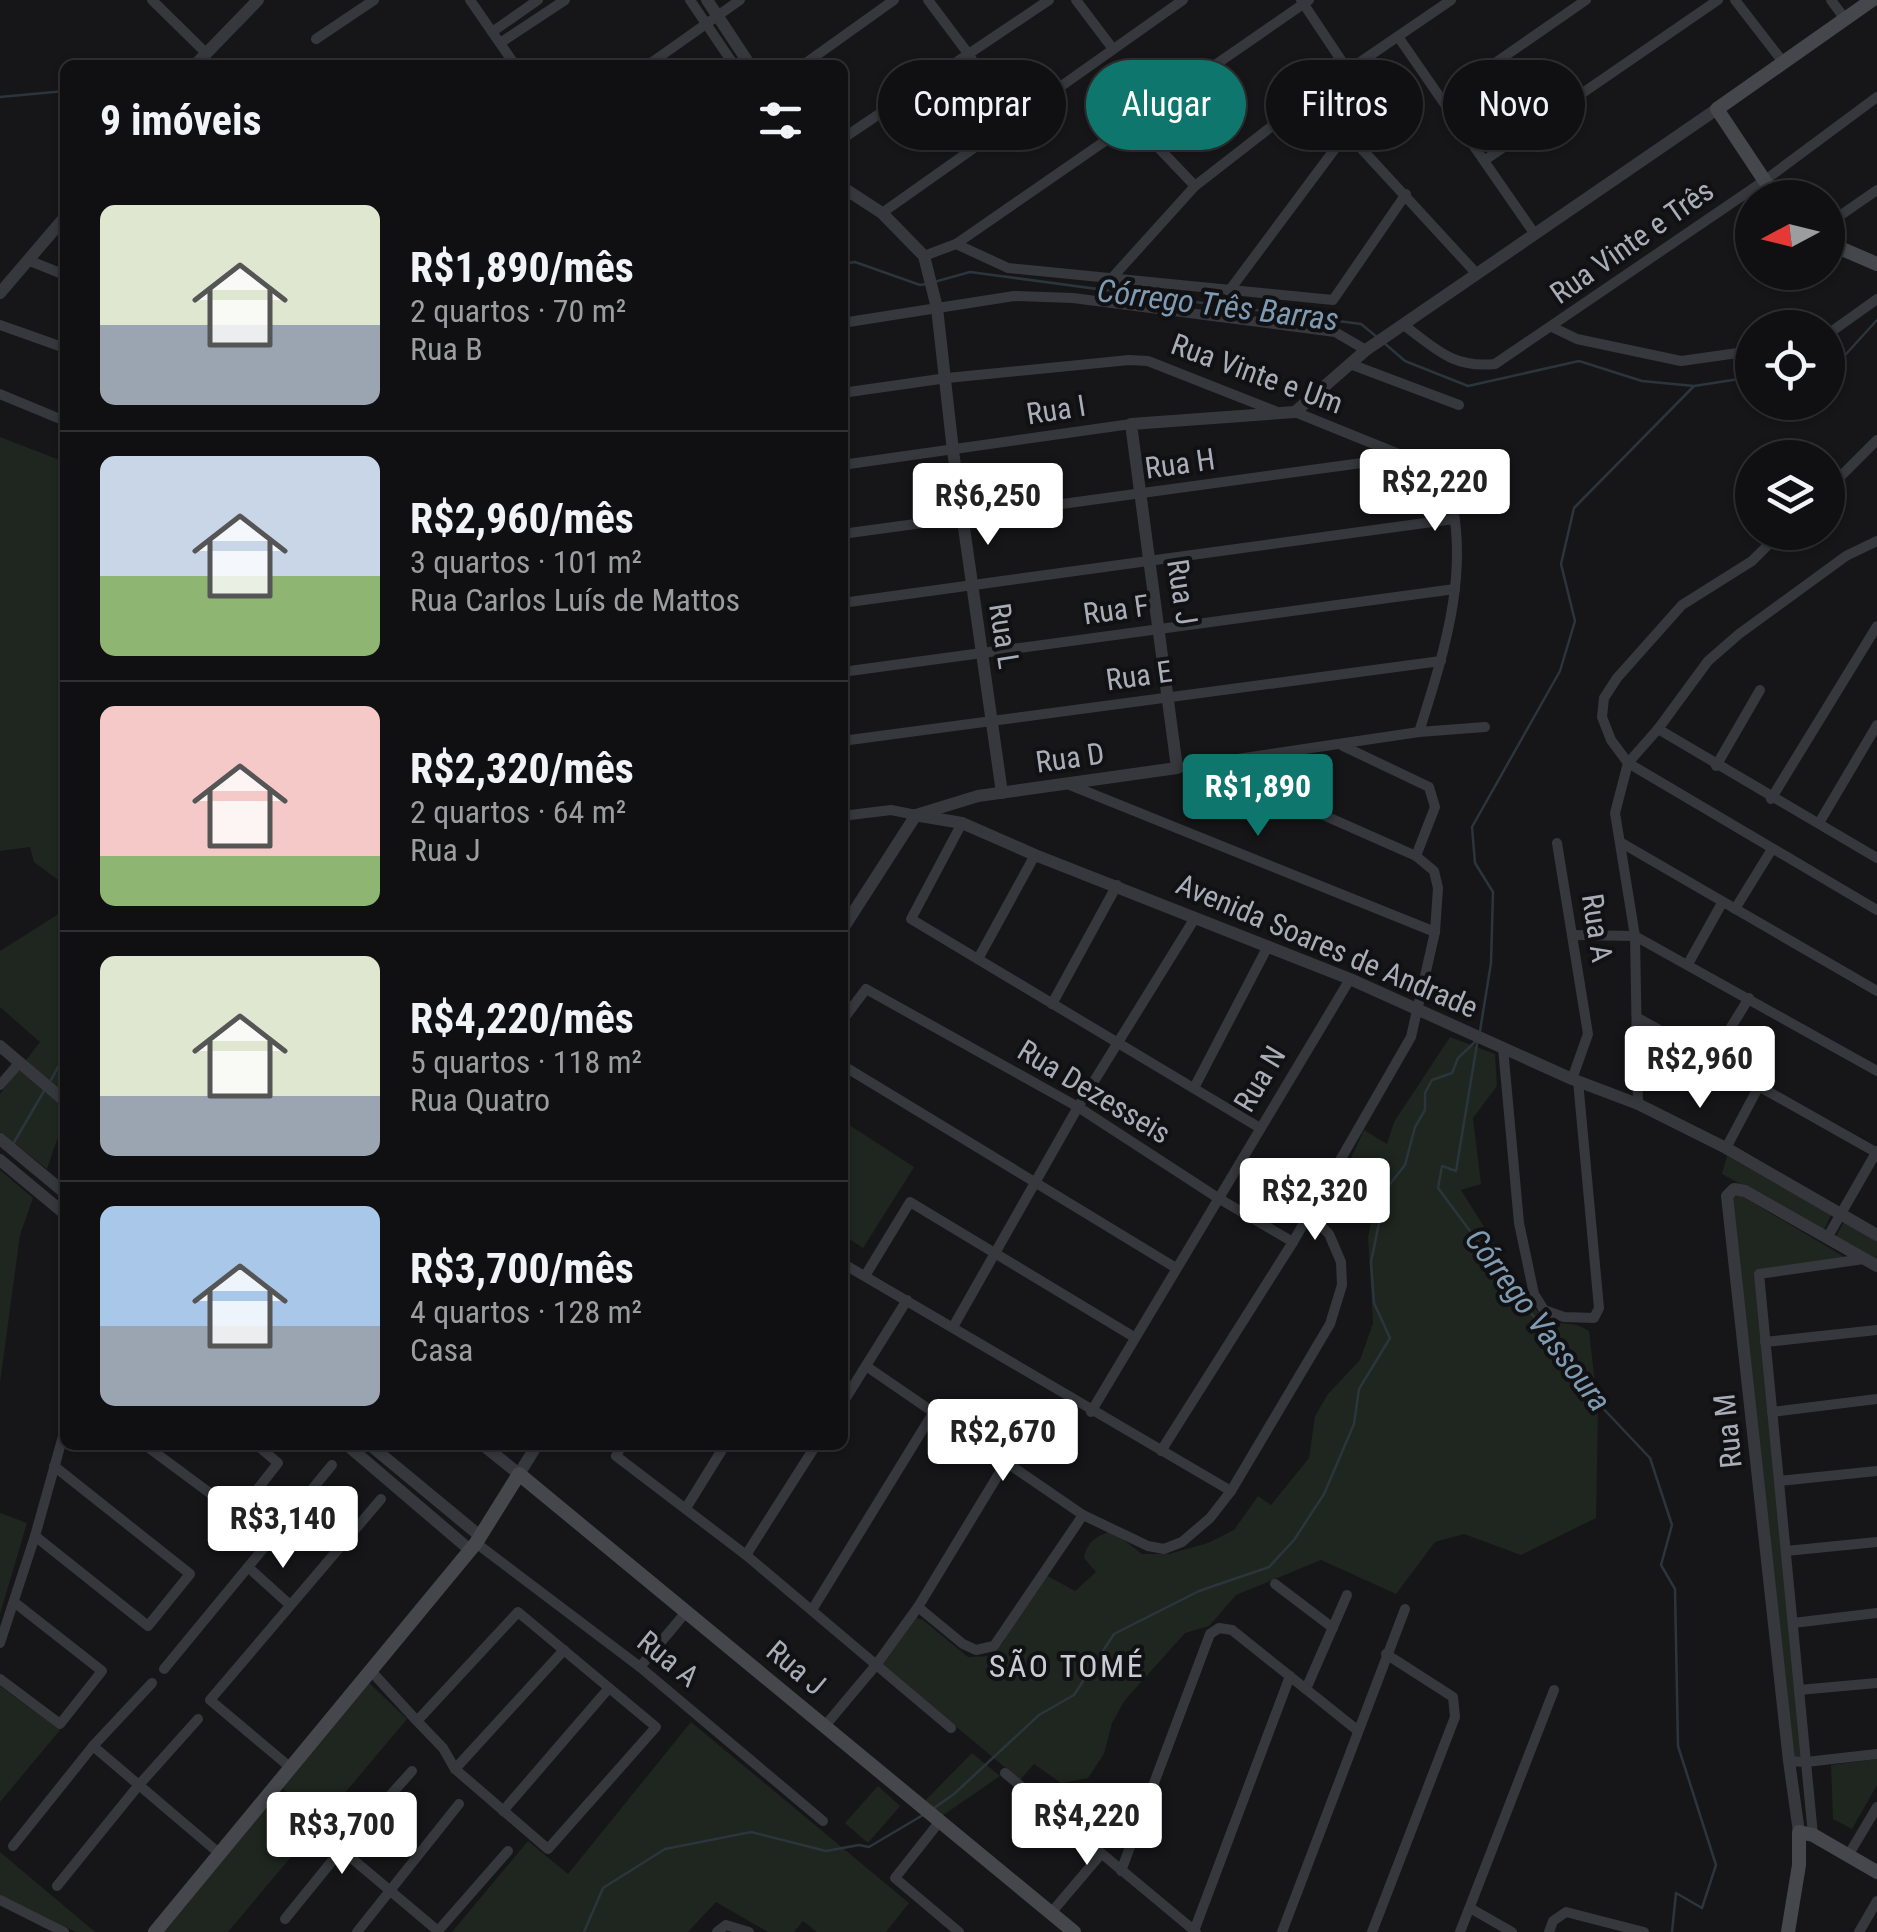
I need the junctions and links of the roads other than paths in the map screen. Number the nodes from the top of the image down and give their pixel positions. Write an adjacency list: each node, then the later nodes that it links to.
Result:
1 (152, 0): 30 (street)
2 (374, 0): 26 (street)
3 (470, 0): 24 (street)
4 (538, 0): 24 (street)
5 (565, 0): 27 (street)
6 (690, 0): 23 (street)
7 (707, 0): 23 (street)
8 (740, 0): 23 (street)
9 (894, 0): 36 (street)
10 (928, 0): 29 (street)
11 (1050, 0): 29 (street)
12 (1076, 0): 28 (street)
13 (1183, 0): 28 (street)
14 (1452, 0): 25 (street)
15 (1586, 0): 41 (street)
16 (1718, 0): 55 (street)
17 (1735, 0): 42 (street)
18 (1831, 0): 22 (street)
19 (1872, 0): 22 (main road)
20 (255, 1): 30 (street)
21 (1304, 1): 38 (street); 39 (street)
22 (1845, 19): 42 (main road)
23 (712, 20): 33 (street); 34 (street); 35 (street)
24 (492, 32): 27 (street)
25 (1400, 38): 40 (street); 45 (street)
26 (316, 39)
27 (500, 43): 32 (street)
28 (1113, 49): 43 (street)
29 (967, 52): 37 (street); 48 (street)
30 (206, 53): 31 (street)
31 (199, 60)
32 (512, 60)
33 (655, 60)
34 (732, 60)
35 (746, 60)
36 (810, 60)
37 (972, 60)
38 (1220, 60)
39 (1341, 60)
40 (1367, 60)
41 (1499, 60)
42 (1784, 62): 46 (main road)
43 (1066, 82)
44 (1877, 96): 57 (street, Rua Vinte e Três)
45 (1443, 99)
46 (1716, 109): 56 (main road); 66 (street)
47 (1266, 130): 58 (street)
48 (848, 134)
49 (970, 150): 64 (street)
50 (1092, 150): 67 (street)
51 (1160, 150): 58 (street)
52 (1334, 150): 75 (street)
53 (1362, 150): 61 (street)
54 (1478, 150): 55 (street)
55 (1485, 160): 66 (street)
56 (1763, 180)
57 (1765, 180)
58 (1194, 186): 74 (street)
59 (1877, 190): 63 (street)
60 (848, 191): 64 (street)
61 (1406, 194): 73 (street); 75 (street)
62 (1735, 201): 82 (street, Rua Vinte e Três)
63 (1845, 212)
64 (882, 213): 69 (street)
65 (60, 223): 70 (street)
66 (1534, 233): 73 (street)
67 (956, 244): 69 (street); 74 (street)
68 (1845, 251): 71 (main road)
69 (924, 256): 78 (street, Rua L)
70 (30, 261): 72 (street); 76 (street)
71 (1877, 264)
72 (60, 273)
73 (1476, 273): 83 (street)
74 (1111, 279): 75 (street)
75 (1228, 291)
76 (0, 293)
77 (1877, 299): 80 (street)
78 (936, 308): 79 (street); 85 (street); 88 (street, Rua L)
79 (848, 322)
80 (1845, 322)
81 (0, 325): 84 (street)
82 (1552, 327): 83 (street, Rua Vinte e Três); 86 (street)
83 (1402, 328): 85 (street)
84 (60, 346)
85 (1372, 347): 87 (street)
86 (1735, 353)
87 (1350, 364): 91 (street); 93 (street)
88 (947, 378): 89 (street, Rua Vinte e Um); 92 (street, Rua Vinte e Um); 97 (street, Rua L)
89 (848, 392)
90 (0, 394): 94 (street)
91 (1459, 404)
92 (1278, 412): 93 (street, Rua Vinte e Um); 95 (street, Rua I)
93 (1295, 412): 98 (street, Rua Vinte e Um)
94 (60, 419)
95 (1132, 424): 97 (street, Rua I); 101 (street, Rua J)
96 (1877, 440): 100 (street)
97 (953, 451): 99 (street, Rua I); 102 (street, Rua L)
98 (1406, 457): 101 (street, Rua H); 103 (street, Rua Vinte e Um)
99 (848, 463)
100 (1845, 472)
101 (1141, 494): 102 (street, Rua H); 107 (street, Rua J)
102 (962, 519): 104 (street, Rua H); 108 (street, Rua L)
103 (1454, 519): 107 (street); 109 (street, Rua Vinte e Um)
104 (848, 533)
105 (1877, 541): 121 (street)
106 (1764, 550): 125 (street)
107 (1149, 563): 108 (street); 112 (street, Rua J)
108 (971, 586): 110 (street); 113 (street, Rua L)
109 (1455, 589): 112 (street, Rua F); 114 (street, Rua Vinte e Um)
110 (848, 602)
111 (1877, 626): 131 (street)
112 (1160, 629): 113 (street, Rua F); 117 (street, Rua J)
113 (982, 654): 115 (street, Rua F); 118 (street, Rua L)
114 (1441, 662): 117 (street, Rua E); 122 (street, Rua Vinte e Um)
115 (848, 671)
116 (1760, 690): 127 (street)
117 (1170, 697): 118 (street, Rua E); 128 (street, Rua J)
118 (992, 722): 123 (street, Rua E); 130 (street, Rua L)
119 (1877, 725): 135 (street)
120 (1485, 727): 122 (street, Rua D)
121 (1658, 730): 125 (street); 127 (street)
122 (1419, 732): 124 (street, Rua D)
123 (848, 740)
124 (1341, 745): 126 (street, Rua D); 140 (street)
125 (1628, 763): 136 (street); 138 (street)
126 (1210, 764): 128 (street, Rua D); 140 (street)
127 (1716, 766): 131 (street)
128 (1177, 768): 129 (street, Rua D)
129 (1066, 783): 130 (street, Rua D); 148 (street)
130 (1002, 793): 133 (street, Rua D)
131 (1772, 799): 135 (street)
132 (848, 815): 133 (street, Rua D)
133 (916, 816): 134 (street, Avenida Soares de Andrade); 147 (street)
134 (962, 823): 139 (street, Avenida Soares de Andrade); 152 (street)
135 (1819, 824): 141 (street)
136 (1620, 842): 143 (street); 150 (street)
137 (1557, 843): 149 (street, Rua A)
138 (1772, 849): 144 (street); 145 (street)
139 (1035, 855): 142 (street, Avenida Soares de Andrade); 152 (street)
140 (1416, 856): 148 (street)
141 (1877, 858)
142 (1117, 885): 146 (street, Avenida Soares de Andrade); 157 (street)
143 (1722, 902): 144 (street); 153 (street)
144 (1735, 909): 155 (street)
145 (1877, 910)
146 (1195, 918): 151 (street, Avenida Soares de Andrade); 161 (street)
147 (848, 921)
148 (1436, 932): 158 (street)
149 (1574, 935): 150 (street); 168 (street, Rua A)
150 (1635, 936): 153 (street); 160 (street)
151 (1268, 946): 154 (street, Avenida Soares de Andrade); 171 (street)
152 (978, 959): 157 (street)
153 (1688, 964): 156 (street)
154 (1350, 979): 158 (street, Avenida Soares de Andrade); 175 (street, Rua N)
155 (1877, 991)
156 (1749, 998): 164 (street); 167 (street)
157 (1052, 1004): 161 (street)
158 (1420, 1010): 162 (street, Avenida Soares de Andrade); 185 (street)
159 (848, 1013): 174 (street, Rua Dezesseis)
160 (1638, 1018): 164 (street); 173 (street)
161 (1119, 1042): 171 (street); 174 (street)
162 (1498, 1045): 168 (street, Avenida Soares de Andrade); 168 (street)
163 (0, 1046): 165 (street)
164 (1712, 1058): 170 (street)
165 (20, 1062): 169 (street); 172 (street)
166 (848, 1069): 180 (street)
167 (1877, 1071)
168 (1575, 1080): 173 (street, Avenida Soares de Andrade)
169 (0, 1085)
170 (1758, 1086): 177 (street); 178 (street)
171 (1194, 1088): 175 (street)
172 (60, 1096)
173 (1638, 1104): 177 (street, Avenida Soares de Andrade)
174 (1078, 1108): 180 (street); 182 (street, Rua Dezesseis)
175 (1260, 1128): 182 (street, Rua N)
176 (7, 1145): 181 (street)
177 (1726, 1148): 184 (street, Avenida Soares de Andrade)
178 (1877, 1152): 184 (street)
179 (3, 1162): 183 (street)
180 (1036, 1182): 189 (street); 193 (street)
181 (60, 1188)
182 (1218, 1198): 188 (street, Rua Dezesseis); 193 (street, Rua N)
183 (60, 1210)
184 (1840, 1213): 186 (street, Avenida Soares de Andrade); 187 (street)
185 (1309, 1214): 188 (street); 223 (street)
186 (1877, 1234)
187 (1826, 1238): 190 (street, Rua M); 266 (street, Rua M)
188 (1293, 1242): 216 (street)
189 (994, 1252): 194 (street); 196 (street); 198 (street)
190 (1864, 1259): 192 (street, Rua M); 199 (street, Rua M)
191 (848, 1266): 194 (street)
192 (1877, 1266)
193 (1176, 1268): 198 (street, Rua N)
194 (865, 1276): 195 (street)
195 (906, 1300): 196 (street); 200 (street)
196 (953, 1327): 203 (street)
197 (1877, 1330): 199 (street)
198 (1134, 1337): 203 (street, Rua N)
199 (1765, 1342): 204 (street, Rua M)
200 (866, 1366): 201 (street); 205 (street)
201 (848, 1394)
202 (1877, 1399): 204 (street)
203 (1091, 1412): 216 (street)
204 (1772, 1412): 222 (street, Rua M)
205 (933, 1414): 217 (street); 239 (street)
206 (60, 1446): 219 (street)
207 (152, 1450): 208 (street)
208 (263, 1450)
209 (354, 1450): 229 (street, Rua A)
210 (375, 1450): 229 (street, Rua A)
211 (489, 1450): 221 (street, Rua J)
212 (534, 1450): 221 (street)
213 (619, 1450): 225 (street)
214 (721, 1450): 225 (street)
215 (813, 1450): 231 (street)
216 (1160, 1450): 223 (street)
217 (1006, 1462): 226 (street); 237 (street)
218 (332, 1465): 232 (street)
219 (54, 1466): 227 (street); 227 (street)
220 (1877, 1471): 222 (street)
221 (519, 1474): 229 (main road); 240 (main road, Rua J)
222 (1779, 1481): 230 (street, Rua M)
223 (1231, 1492): 226 (street)
224 (381, 1499): 236 (street)
225 (686, 1508): 231 (street)
226 (1083, 1515): 237 (street)
227 (35, 1536): 235 (street)
228 (1877, 1542): 230 (street)
229 (475, 1543): 248 (street, Rua A); 250 (main road)
230 (1786, 1552): 242 (street, Rua M)
231 (746, 1555): 239 (street)
232 (248, 1566): 236 (street); 249 (street)
233 (1275, 1584): 243 (street)
234 (1347, 1596): 243 (street)
235 (14, 1602): 244 (street); 252 (street)
236 (290, 1605): 268 (street)
237 (918, 1607): 247 (street)
238 (1405, 1609): 246 (street)
239 (812, 1610): 247 (street)
240 (686, 1612): 248 (street); 261 (main road, Rua J)
241 (1877, 1613): 242 (street)
242 (1793, 1623): 258 (street, Rua M)
243 (1333, 1628): 256 (street)
244 (0, 1642)
245 (564, 1650): 255 (street); 260 (street); 269 (street)
246 (1386, 1654): 263 (street); 306 (street)
247 (876, 1665): 261 (street); 262 (street)
248 (640, 1667): 278 (street, Rua A)
249 (164, 1669)
250 (371, 1671): 260 (street); 268 (main road)
251 (1290, 1676): 256 (street); 286 (street); 297 (street)
252 (0, 1679)
253 (152, 1683): 264 (street)
254 (1877, 1683): 258 (street)
255 (609, 1688): 276 (street); 276 (street)
256 (1306, 1689): 263 (street)
257 (1554, 1690): 292 (street)
258 (1799, 1690): 267 (street, Rua M)
259 (198, 1719): 272 (street)
260 (416, 1721): 269 (street)
261 (824, 1727): 277 (main road, Rua J)
262 (951, 1728)
263 (1357, 1730): 305 (street)
264 (93, 1746): 272 (street); 280 (street)
265 (1877, 1754): 267 (street)
266 (1789, 1761): 267 (street); 279 (street, Rua M)
267 (1806, 1762): 279 (street, Rua M)
268 (291, 1768): 273 (main road)
269 (456, 1769): 276 (street)
270 (412, 1771): 281 (street)
271 (1004, 1773): 284 (street)
272 (138, 1786): 283 (street); 288 (street)
273 (273, 1792): 281 (street); 283 (main road)
274 (458, 1804): 289 (street)
275 (1877, 1807): 285 (street)
276 (503, 1811)
277 (932, 1814): 293 (main road, Rua J); 303 (street)
278 (824, 1822)
279 (1806, 1834): 285 (main road); 310 (main road)
280 (12, 1846)
281 (341, 1850): 289 (street); 294 (street)
282 (508, 1851): 296 (street)
283 (220, 1854): 299 (main road)
284 (1101, 1854): 286 (street); 293 (street)
285 (1848, 1854): 287 (main road)
286 (1121, 1871): 297 (street)
287 (1877, 1872)
288 (57, 1886)
289 (389, 1891): 296 (street); 300 (street)
290 (0, 1900): 298 (street)
291 (1877, 1901): 311 (street)
292 (1470, 1908): 307 (street); 308 (street)
293 (1050, 1913): 304 (main road, Rua J)
294 (284, 1920)
295 (1551, 1927): 309 (street)
296 (438, 1931)
297 (1195, 1931)
298 (64, 1932)
299 (155, 1932)
300 (357, 1932)
301 (716, 1932): 302 (street)
302 (749, 1932)
303 (959, 1932)
304 (1074, 1932)
305 (1282, 1932)
306 (1372, 1932)
307 (1460, 1932)
308 (1512, 1932)
309 (1644, 1932)
310 (1788, 1932)
311 (1859, 1932)

